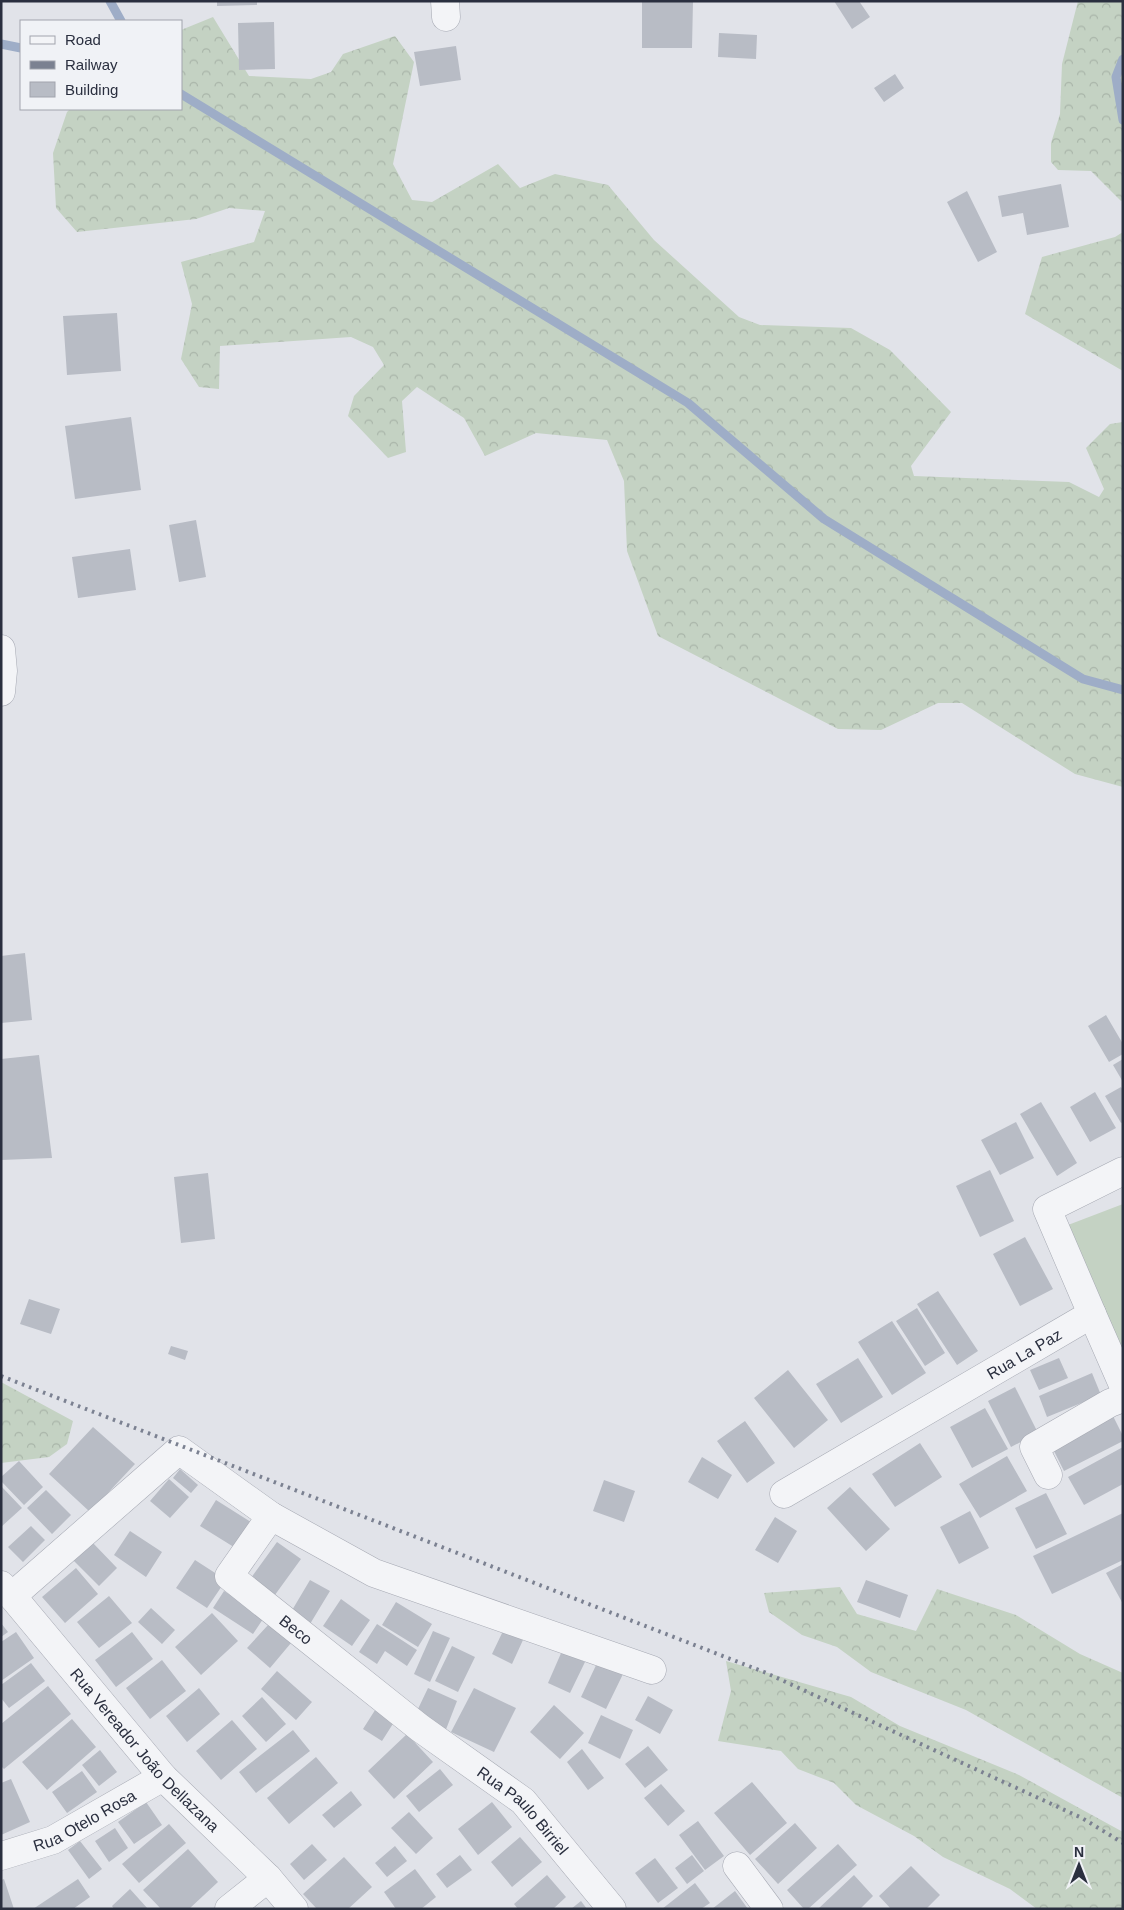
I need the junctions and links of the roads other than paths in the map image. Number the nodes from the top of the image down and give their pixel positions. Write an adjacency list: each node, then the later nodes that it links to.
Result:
1 (1, 649): 2 (street)
2 (1, 692)
3 (1123, 1172): 4 (street)
4 (1092, 1314): 5 (street); 8 (street, Rua La Paz)
5 (1123, 1386)
6 (1123, 1398): 7 (street)
7 (1048, 1475)
8 (784, 1494)
9 (271, 1516): 10 (street); 11 (street); 12 (street, Beco)
10 (7, 1590): 13 (street, Rua Vereador João Dellazana)
11 (652, 1670)
12 (420, 1728): 19 (street, Rua Paulo Birriel)
13 (163, 1777): 14 (street, Rua Otelo Rosa); 16 (street, Rua Vereador João Dellazana)
14 (1, 1856)
15 (736, 1866): 20 (street)
16 (268, 1878): 17 (street); 18 (street, Rua Vereador João Dellazana)
17 (229, 1909)
18 (294, 1909)
19 (612, 1909)
20 (769, 1909)

